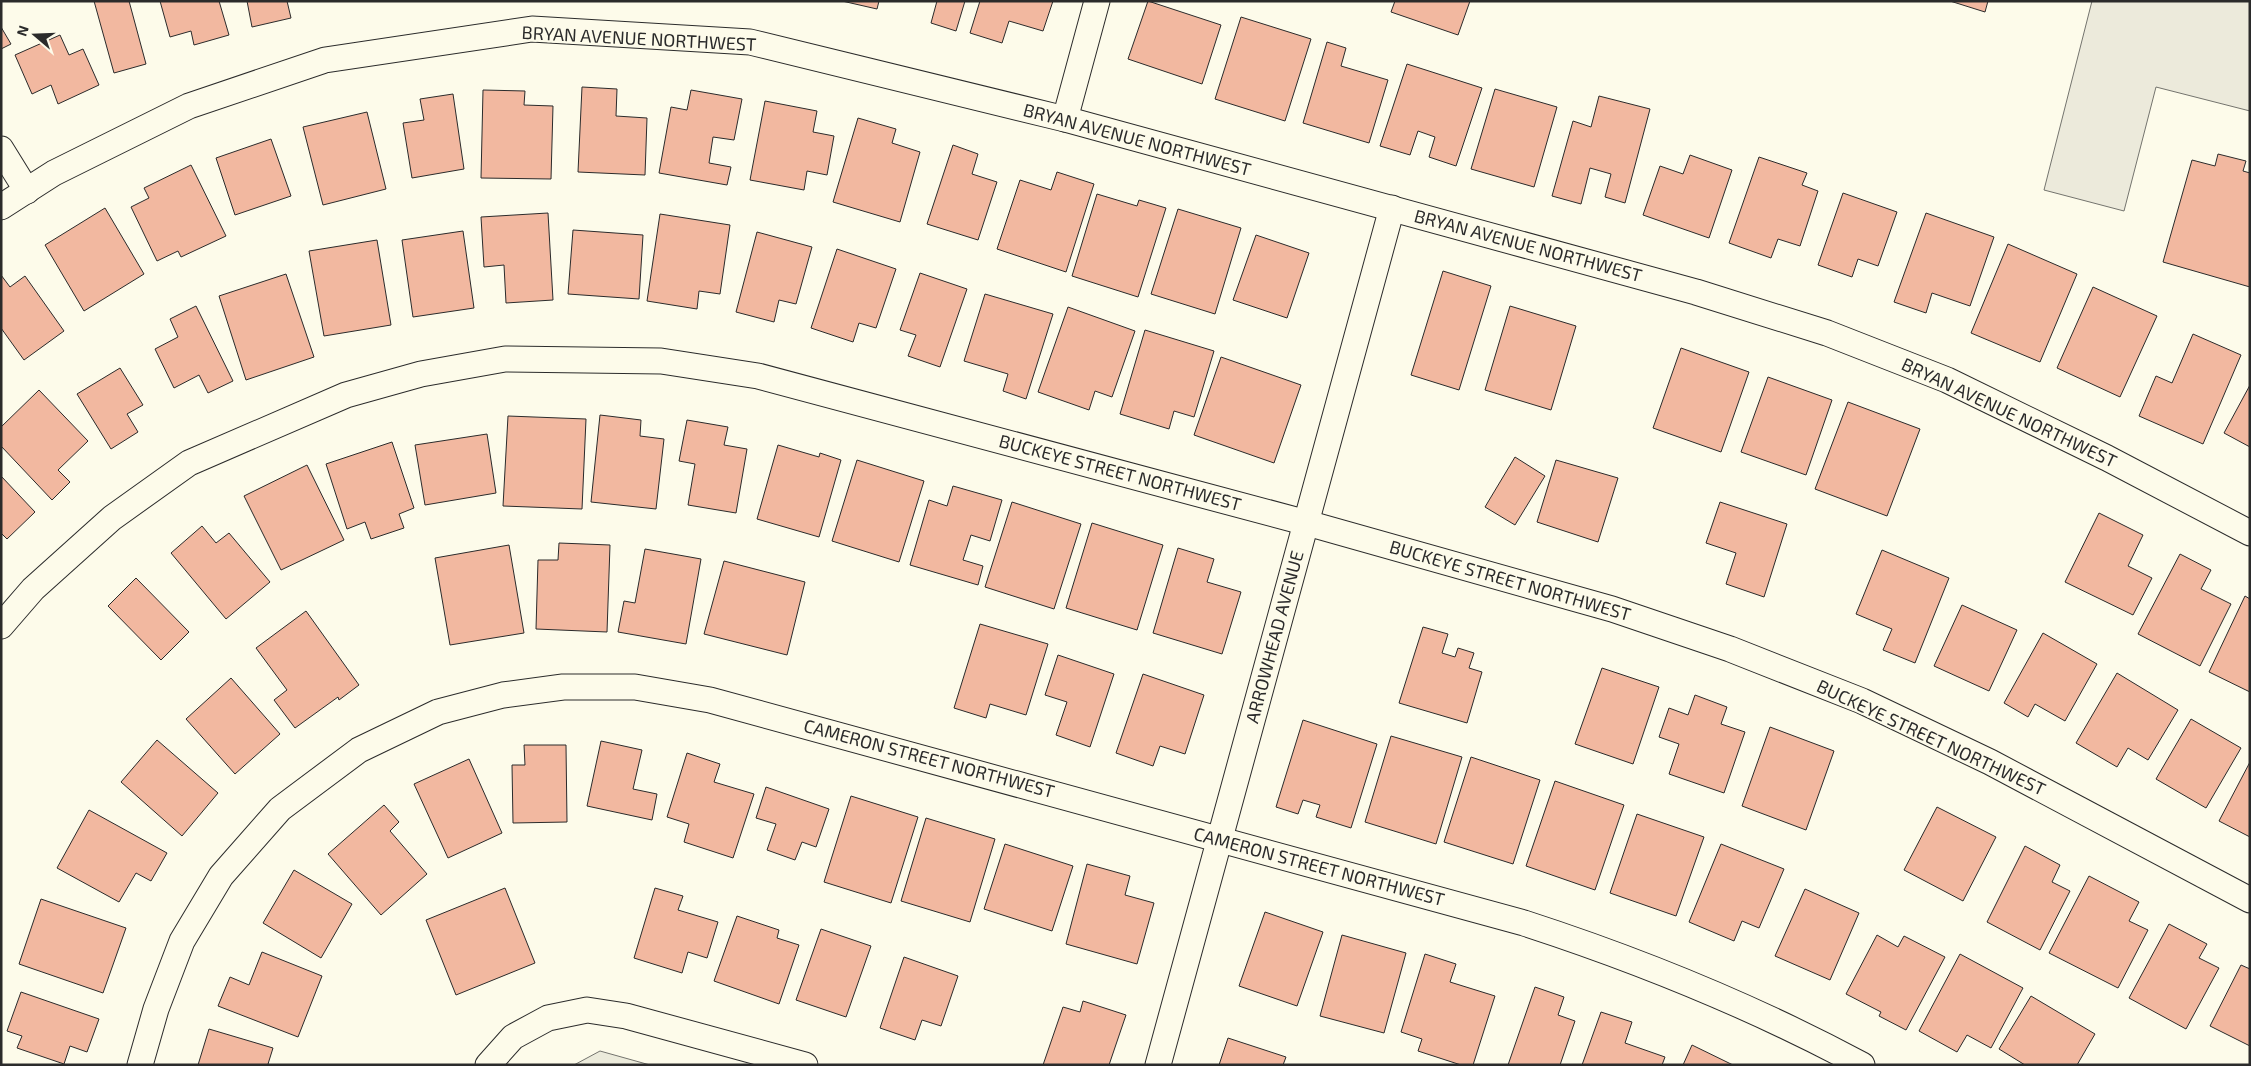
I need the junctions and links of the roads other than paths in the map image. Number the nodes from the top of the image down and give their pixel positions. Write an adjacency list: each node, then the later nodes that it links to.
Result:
1 (1097, 1): 2 (street)
2 (1065, 119): 4 (street, BRYAN AVENUE NORTHWEST); 6 (street, BRYAN AVENUE NORTHWEST)
3 (1, 149): 4 (street)
4 (27, 191): 5 (street, BRYAN AVENUE NORTHWEST)
5 (1, 208)
6 (1392, 208): 7 (street, ARROWHEAD AVENUE); 8 (street, BRYAN AVENUE NORTHWEST)
7 (1306, 523): 9 (street, BUCKEYE STREET NORTHWEST); 10 (street, ARROWHEAD AVENUE); 11 (street, BUCKEYE STREET NORTHWEST)
8 (2250, 533)
9 (1, 626)
10 (1220, 839): 12 (street, CAMERON STREET NORTHWEST); 15 (street, ARROWHEAD AVENUE); 16 (street, CAMERON STREET NORTHWEST)
11 (2250, 900)
12 (140, 1065)
13 (488, 1065): 14 (street)
14 (805, 1065)
15 (1158, 1065)
16 (1862, 1065)

